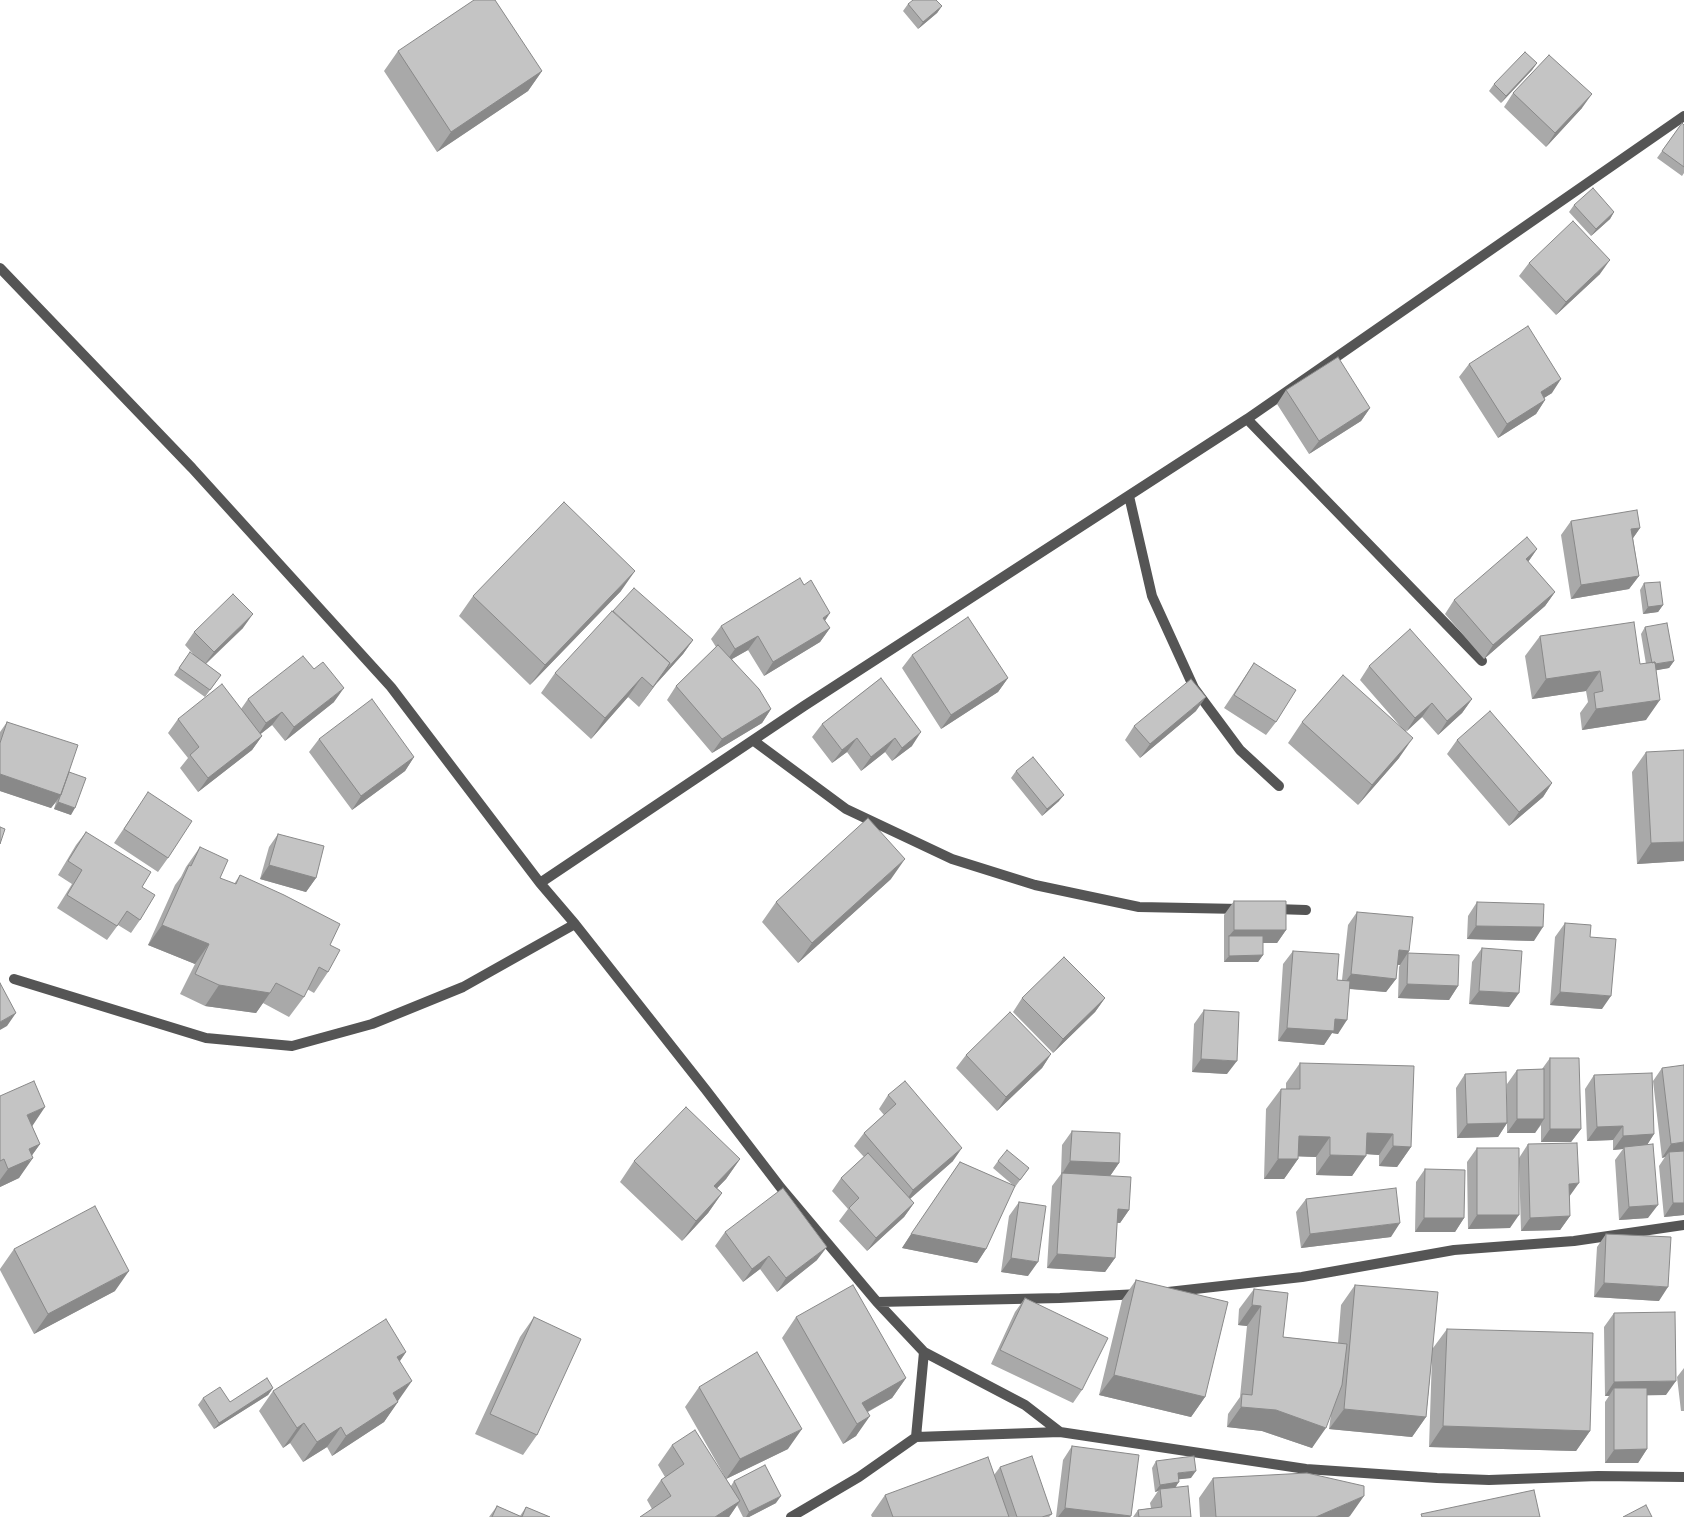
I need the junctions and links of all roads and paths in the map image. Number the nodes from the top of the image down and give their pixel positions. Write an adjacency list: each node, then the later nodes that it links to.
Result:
1 (1684, 116): 3 (street)
2 (0, 268): 8 (street)
3 (1247, 419): 4 (street); 5 (street)
4 (1129, 496): 6 (street); 7 (street)
5 (1482, 661)
6 (754, 740): 8 (street); 9 (street)
7 (1279, 786)
8 (540, 883): 12 (street)
9 (1247, 909)
10 (1267, 909): 11 (street)
11 (1306, 910)
12 (575, 924): 13 (street); 15 (street)
13 (14, 979)
14 (1684, 1225): 15 (street)
15 (878, 1302): 16 (street)
16 (924, 1352): 17 (street); 18 (street)
17 (1060, 1432): 18 (street); 19 (street)
18 (916, 1437): 20 (street)
19 (1684, 1477)
20 (791, 1517)

